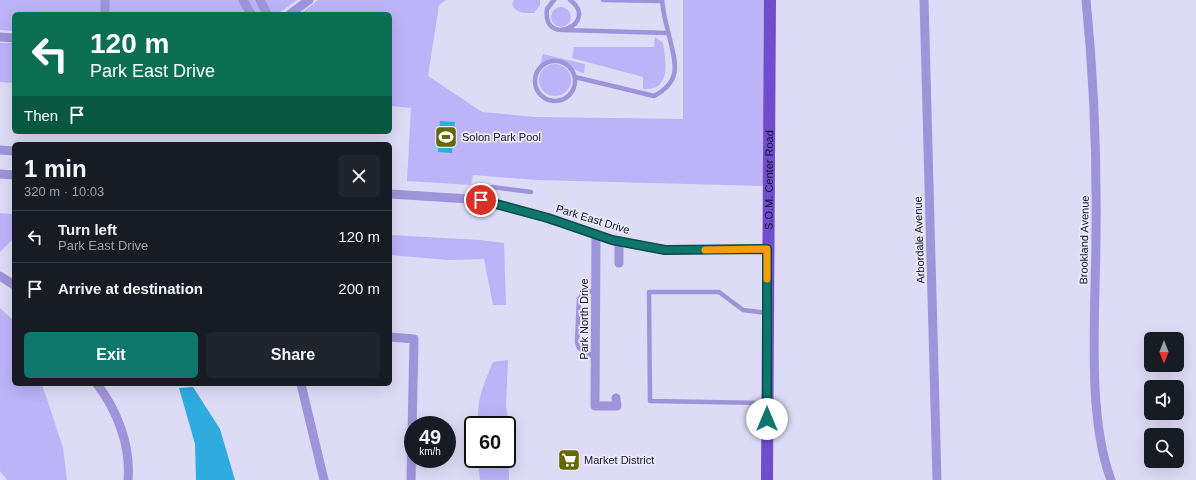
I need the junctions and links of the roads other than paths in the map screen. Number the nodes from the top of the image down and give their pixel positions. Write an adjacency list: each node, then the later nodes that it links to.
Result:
1 (105, 0): 12 (street)
2 (243, 0): 13 (street)
3 (260, 0): 14 (street)
4 (308, 0): 15 (street)
5 (554, 0): 16 (lane)
6 (570, 0): 16 (lane)
7 (603, 0): 11 (lane)
8 (770, 0): 30 (main road, S.O.M. Center Road)
9 (924, 0): 46 (street, Arbordale Avenue)
10 (1086, 0): 47 (street, Brookland Avenue)
11 (662, 1): 17 (lane)
12 (105, 12)
13 (250, 12)
14 (266, 12)
15 (293, 12)
16 (563, 30): 17 (lane)
17 (668, 33): 20 (lane)
18 (0, 37): 19 (street)
19 (12, 38)
20 (575, 77): 20 (lane)
21 (0, 150): 22 (street)
22 (12, 151)
23 (0, 174): 24 (street)
24 (12, 175)
25 (531, 192): 27 (lane)
26 (392, 194): 27 (street, Park East Drive)
27 (481, 200): 28 (street, Park East Drive)
28 (596, 234): 29 (street, Park East Drive); 34 (street, Park North Drive)
29 (619, 241): 30 (street, Park East Drive); 31 (street)
30 (767, 249): 35 (main road, S.O.M. Center Road)
31 (619, 263)
32 (0, 276): 33 (street)
33 (12, 285)
34 (596, 290): 37 (street, Park North Drive); 37 (lane)
35 (767, 313): 41 (main road, S.O.M. Center Road); 41 (lane)
36 (392, 337): 44 (street)
37 (596, 358): 40 (street, Park North Drive)
38 (98, 386): 42 (street)
39 (301, 386): 43 (street)
40 (616, 398)
41 (767, 403): 45 (main road, S.O.M. Center Road)
42 (128, 480)
43 (324, 480)
44 (411, 480)
45 (767, 480)
46 (937, 480)
47 (1111, 480)

